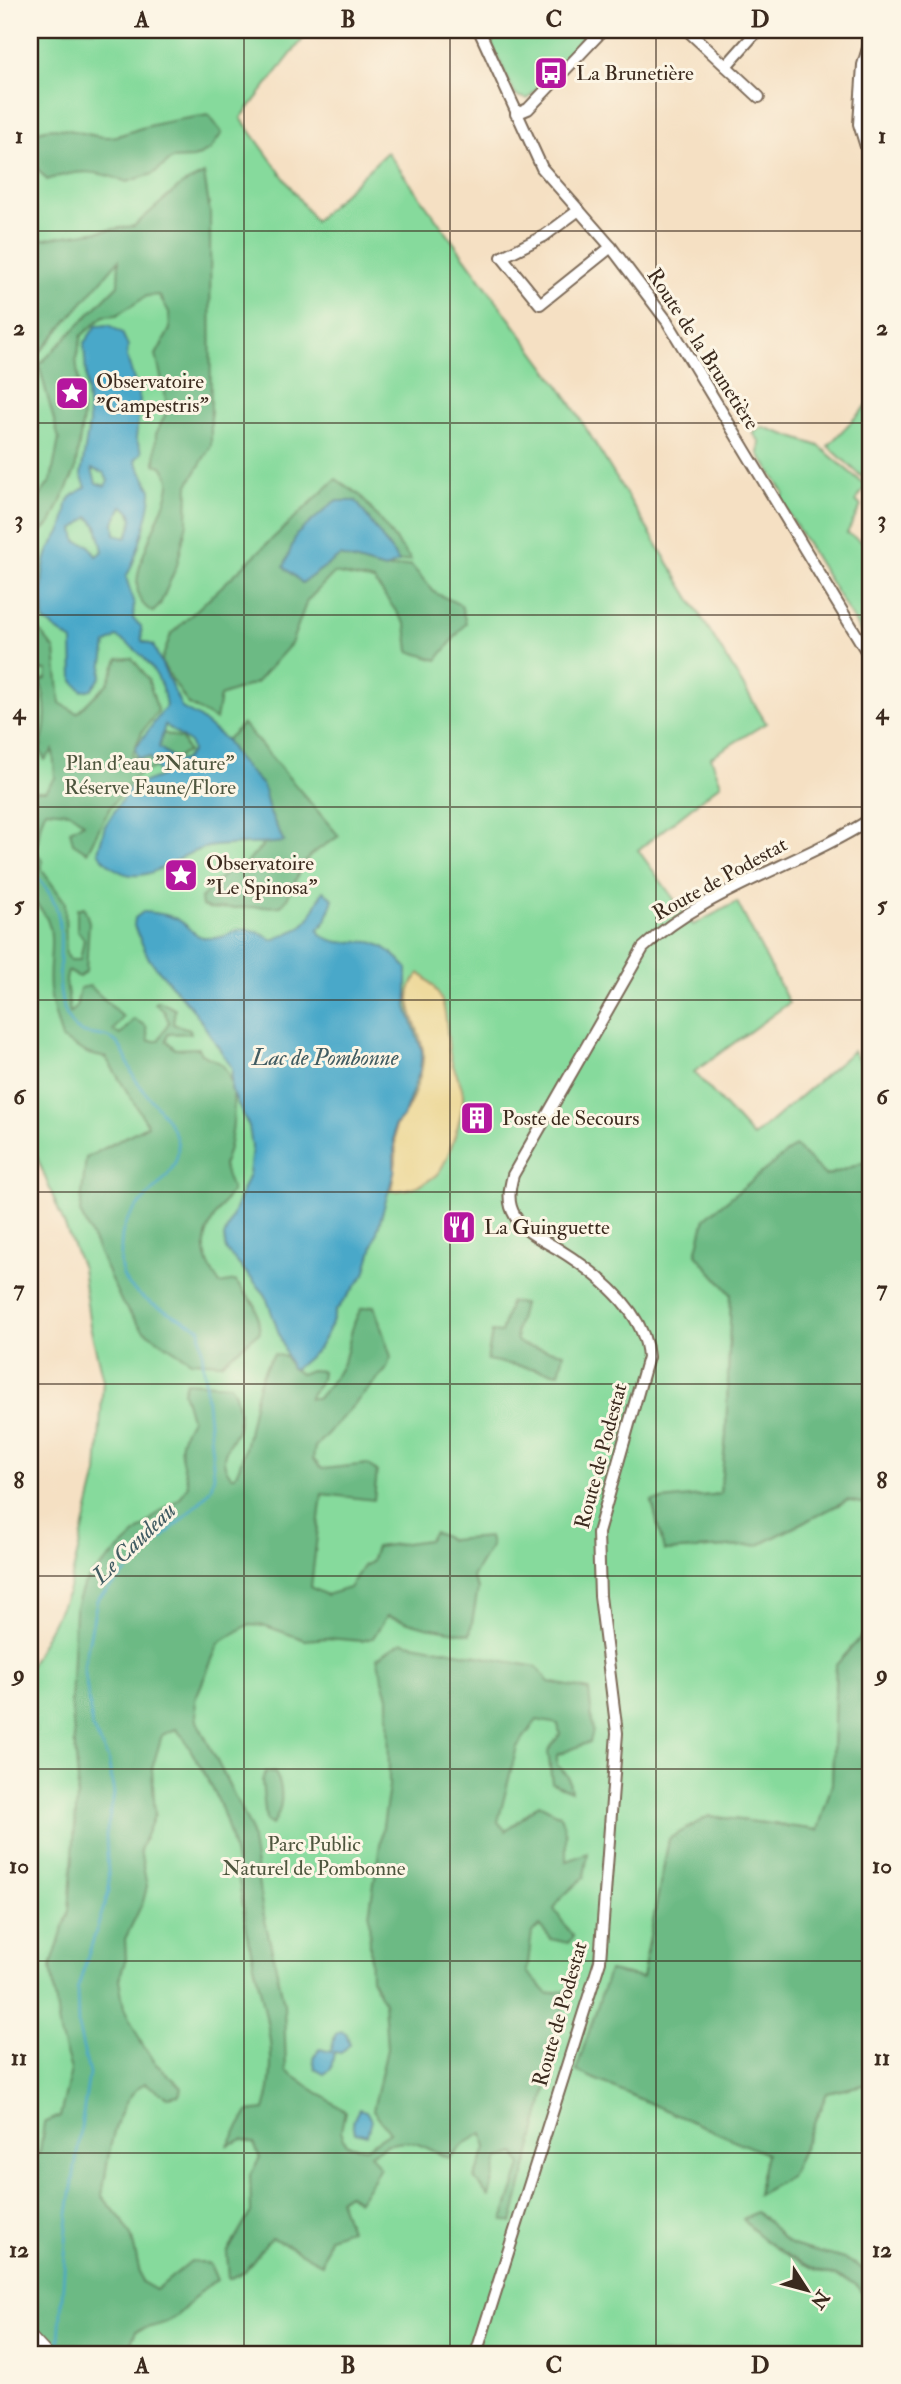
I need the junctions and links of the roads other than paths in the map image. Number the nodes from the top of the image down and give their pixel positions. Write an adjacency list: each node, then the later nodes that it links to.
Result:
1 (479, 30): 8 (street, Route de la Brunetière)
2 (603, 30): 8 (street)
3 (687, 30): 6 (street)
4 (758, 30): 6 (street)
5 (871, 38): 9 (street)
6 (726, 66): 7 (street)
7 (759, 97)
8 (516, 114): 10 (street, Route de la Brunetière)
9 (871, 163)
10 (579, 210): 11 (street, Route de la Brunetière); 11 (street)
11 (611, 247): 12 (street, Route de la Brunetière)
12 (871, 659)
13 (871, 819): 16 (street, Route de Podestat)
14 (30, 2340): 15 (main road)
15 (43, 2354)
16 (475, 2354)

